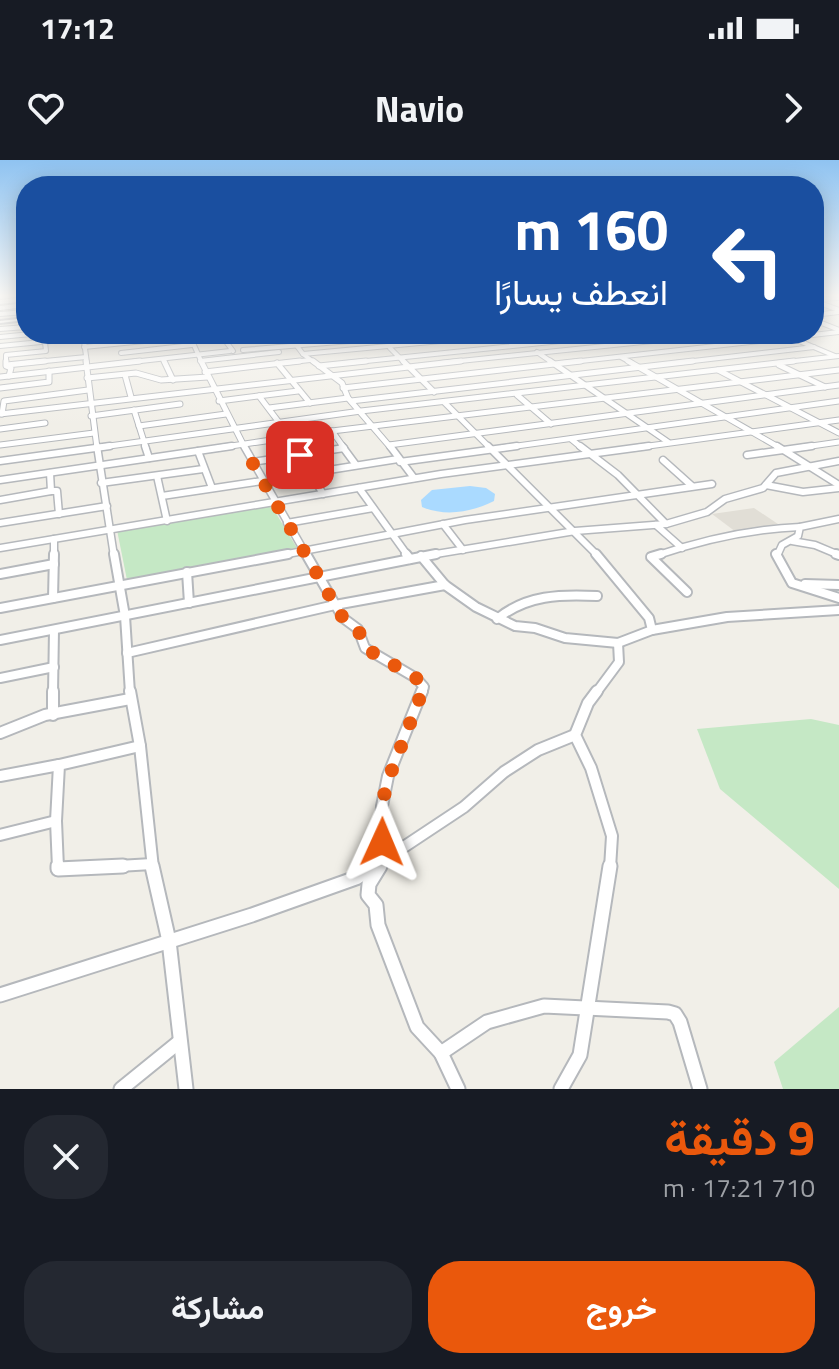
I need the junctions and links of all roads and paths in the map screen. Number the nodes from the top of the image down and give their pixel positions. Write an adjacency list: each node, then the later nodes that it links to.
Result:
1 (22, 344): 20 (street)
2 (44, 344): 31 (street)
3 (84, 344): 22 (street)
4 (116, 344): 22 (street); 34 (street)
5 (155, 344): 25 (street)
6 (227, 344): 32 (street)
7 (295, 344): 27 (street)
8 (329, 344): 27 (street)
9 (345, 344): 28 (street)
10 (391, 344): 23 (street)
11 (422, 344): 23 (street)
12 (455, 344): 33 (street)
13 (526, 344): 33 (street); 35 (street)
14 (599, 344): 21 (street)
15 (622, 344): 21 (street)
16 (667, 344): 29 (street)
17 (733, 344): 29 (street); 36 (street)
18 (806, 344): 24 (street)
19 (192, 345): 25 (street); 43 (street)
20 (0, 346)
21 (603, 346): 35 (street); 41 (street)
22 (84, 347): 39 (street)
23 (392, 347): 28 (street); 40 (street)
24 (814, 347): 30 (street); 42 (street)
25 (157, 350): 34 (street)
26 (243, 350): 27 (street); 32 (street); 38 (street)
27 (300, 350): 28 (street); 38 (street); 45 (street)
28 (348, 350)
29 (679, 350): 41 (street); 49 (street)
30 (793, 350): 36 (street); 46 (street)
31 (46, 351): 37 (street); 48 (street)
32 (230, 351): 43 (street)
33 (463, 351): 40 (street)
34 (121, 353): 50 (street)
35 (539, 353): 47 (street); 52 (street)
36 (756, 354): 49 (street)
37 (3, 355): 54 (street)
38 (247, 356): 43 (street); 55 (street)
39 (86, 357): 48 (street); 57 (street)
40 (399, 357): 56 (street); 58 (street)
41 (621, 357): 52 (street); 59 (street)
42 (838, 357): 46 (street)
43 (199, 358): 44 (street); 64 (street)
44 (163, 359): 50 (street); 75 (street)
45 (311, 359): 51 (street); 56 (street)
46 (816, 359): 53 (street)
47 (475, 360): 58 (street); 63 (street)
48 (51, 361): 54 (street)
49 (699, 361): 59 (street); 60 (street)
50 (124, 363): 57 (street)
51 (277, 363): 55 (street); 73 (street)
52 (553, 364): 63 (street); 67 (street)
53 (777, 364): 60 (street); 68 (street)
54 (6, 366): 69 (street)
55 (255, 366): 64 (street); 76 (street)
56 (319, 366): 66 (street)
57 (86, 367): 62 (street); 71 (street)
58 (408, 367): 66 (street); 74 (street)
59 (640, 367): 67 (street); 72 (street)
60 (718, 370): 72 (street); 79 (street)
61 (839, 370): 68 (street)
62 (49, 371): 69 (street); 77 (street)
63 (488, 371): 74 (street); 78 (street)
64 (207, 374): 75 (street); 82 (street)
65 (125, 375): 71 (street); 75 (street); 96 (street)
66 (328, 375): 73 (street); 85 (street)
67 (571, 375): 78 (street); 83 (street)
68 (801, 375): 79 (street); 84 (street)
69 (9, 376): 70 (street)
70 (0, 377)
71 (87, 378): 86 (street)
72 (657, 378): 83 (street); 87 (street)
73 (290, 379): 76 (street); 88 (street)
74 (420, 379): 85 (street); 89 (street)
75 (173, 380)
76 (267, 381): 82 (street)
77 (49, 382): 81 (street); 92 (street)
78 (502, 382): 89 (street)
79 (741, 382): 87 (street); 94 (street)
80 (839, 385): 84 (street)
81 (3, 387): 99 (street)
82 (212, 387): 90 (street); 100 (street)
83 (588, 387): 93 (street); 98 (street)
84 (825, 387): 91 (street)
85 (343, 388): 97 (street)
86 (88, 390): 92 (street); 102 (street)
87 (679, 390): 98 (street); 106 (street)
88 (298, 391): 95 (street); 104 (street)
89 (432, 391): 97 (street); 103 (street)
90 (174, 392): 96 (street); 105 (street)
91 (787, 393): 94 (street); 107 (street)
92 (51, 395): 99 (street)
93 (517, 395): 103 (street); 110 (street)
94 (768, 395): 106 (street); 111 (street)
95 (259, 396): 100 (street); 109 (street)
96 (131, 397): 102 (street)
97 (350, 399): 104 (street); 113 (street)
98 (605, 399): 110 (street); 116 (street)
99 (4, 401): 114 (street)
100 (219, 401): 115 (street)
101 (839, 401): 107 (street)
102 (90, 402): 108 (street); 117 (street)
103 (445, 402): 113 (street); 118 (street)
104 (310, 403): 109 (street)
105 (180, 404): 112 (street); 120 (street)
106 (704, 404): 116 (street); 119 (street)
107 (818, 404): 111 (street)
108 (46, 408): 114 (street); 123 (street)
109 (269, 408): 122 (street)
110 (532, 408): 118 (street); 125 (street)
111 (793, 408): 119 (street); 124 (street)
112 (134, 410): 117 (street); 126 (street)
113 (361, 411): 122 (street); 127 (street)
114 (1, 414)
115 (226, 414): 120 (street); 129 (street)
116 (628, 414): 125 (street); 128 (street)
117 (91, 416): 133 (street)
118 (459, 417): 127 (street); 135 (street)
119 (724, 417): 128 (street); 132 (street)
120 (189, 419): 126 (street)
121 (839, 420): 124 (street)
122 (280, 422): 129 (street); 136 (street)
123 (45, 423): 130 (street); 137 (street)
124 (819, 423): 132 (street); 134 (street)
125 (551, 424): 135 (street)
126 (139, 426): 139 (street)
127 (375, 426): 131 (street); 144 (street)
128 (647, 427): 138 (street); 140 (street)
129 (235, 428): 139 (street); 142 (street)
130 (0, 429)
131 (332, 431): 136 (street); 146 (street)
132 (751, 432): 140 (street); 148 (street)
133 (94, 433): 137 (street); 145 (street)
134 (839, 433)
135 (474, 434): 144 (street); 147 (street)
136 (290, 437): 142 (street)
137 (53, 438): 143 (street)
138 (571, 439): 147 (street); 150 (street)
139 (145, 441): 145 (street); 153 (street)
140 (669, 442): 150 (street)
141 (839, 442): 148 (street)
142 (244, 444): 149 (street); 158 (street)
143 (0, 445)
144 (389, 445): 154 (street)
145 (96, 447): 156 (street); 159 (street)
146 (344, 448): 151 (street); 160 (street)
147 (491, 449): 154 (street); 161 (street)
148 (788, 449): 152 (street); 162 (street)
149 (198, 451): 153 (street); 163 (street)
150 (588, 454): 161 (street); 179 (street)
151 (300, 455): 158 (street); 165 (street)
152 (747, 455)
153 (149, 458): 159 (street)
154 (399, 460): 160 (street); 167 (street)
155 (663, 460): 173 (street)
156 (0, 461)
157 (839, 461): 162 (street)
158 (252, 462): 169 (street)
159 (99, 465): 164 (street); 170 (street)
160 (356, 465): 165 (street)
161 (506, 465): 167 (street); 184 (street)
162 (812, 466): 172 (street); 174 (street)
163 (203, 469): 166 (street); 175 (street)
164 (50, 473): 168 (street); 177 (street)
165 (310, 473): 178 (street)
166 (157, 476): 170 (street); 180 (street)
167 (414, 478): 176 (street)
168 (0, 480)
169 (262, 481): 175 (street); 182 (street)
170 (101, 483): 183 (street)
171 (712, 484): 173 (street)
172 (766, 485): 174 (street); 192 (street)
173 (692, 486): 179 (street)
174 (839, 486)
175 (212, 488): 180 (street)
176 (359, 488): 178 (street); 185 (street)
177 (51, 491): 181 (street); 186 (street)
178 (323, 494): 182 (street)
179 (635, 495): 184 (street); 192 (street)
180 (162, 496): 188 (street)
181 (0, 500)
182 (274, 503): 188 (street); 190 (street)
183 (107, 506): 186 (street); 195 (street)
184 (548, 507): 191 (street); 196 (street)
185 (373, 508): 190 (street); 197 (street)
186 (59, 514): 189 (street)
187 (839, 519): 194 (street)
188 (167, 521): 195 (street)
189 (0, 523)
190 (287, 523): 201 (street)
191 (443, 524): 197 (street); 203 (street)
192 (666, 524): 193 (street)
193 (656, 525): 196 (street); 202 (street)
194 (800, 527): 199 (street); 202 (street)
195 (112, 529): 198 (street); 212 (street)
196 (575, 531): 203 (street); 226 (street)
197 (392, 532): 201 (street); 206 (street)
198 (54, 539): 200 (street); 207 (street)
199 (791, 541): 204 (street); 211 (street)
200 (0, 548)
201 (303, 548): 208 (street); 210 (street)
202 (682, 548): 215 (street)
203 (463, 550): 205 (street)
204 (838, 554)
205 (421, 556): 206 (street); 213 (street)
206 (410, 559): 210 (street)
207 (54, 564): 209 (street); 217 (street)
208 (187, 572): 212 (street); 219 (street)
209 (0, 574)
210 (319, 577): 219 (street); 220 (street)
211 (792, 583): 214 (street); 218 (street)
212 (120, 585): 217 (street); 223 (street)
213 (445, 585): 220 (street); 224 (street)
214 (839, 585)
215 (687, 592)
216 (597, 596): 224 (street)
217 (53, 598): 221 (street)
218 (839, 598)
219 (189, 603): 223 (street)
220 (335, 605): 229 (street); 241 (street)
221 (0, 608)
222 (839, 610): 226 (street)
223 (125, 616): 225 (street); 229 (street)
224 (497, 619): 228 (street)
225 (54, 630): 227 (street); 230 (street)
226 (652, 630): 228 (street)
227 (0, 640)
228 (618, 643): 235 (street)
229 (127, 653): 232 (street)
230 (54, 667): 231 (street); 233 (street)
231 (0, 678)
232 (130, 699): 233 (street); 236 (street)
233 (53, 715): 234 (street)
234 (0, 733)
235 (575, 735): 241 (street); 245 (street)
236 (140, 746): 237 (street); 242 (street)
237 (59, 765): 238 (street); 239 (street)
238 (0, 776)
239 (56, 821): 240 (street); 242 (street)
240 (0, 835)
241 (381, 861): 243 (street); 247 (street)
242 (152, 864): 243 (street)
243 (169, 941): 244 (street); 246 (street)
244 (0, 995)
245 (586, 1008): 247 (street); 251 (street); 252 (street)
246 (179, 1042): 248 (street); 249 (street)
247 (441, 1053): 250 (street)
248 (121, 1089)
249 (186, 1089)
250 (458, 1089)
251 (561, 1089)
252 (700, 1089)

